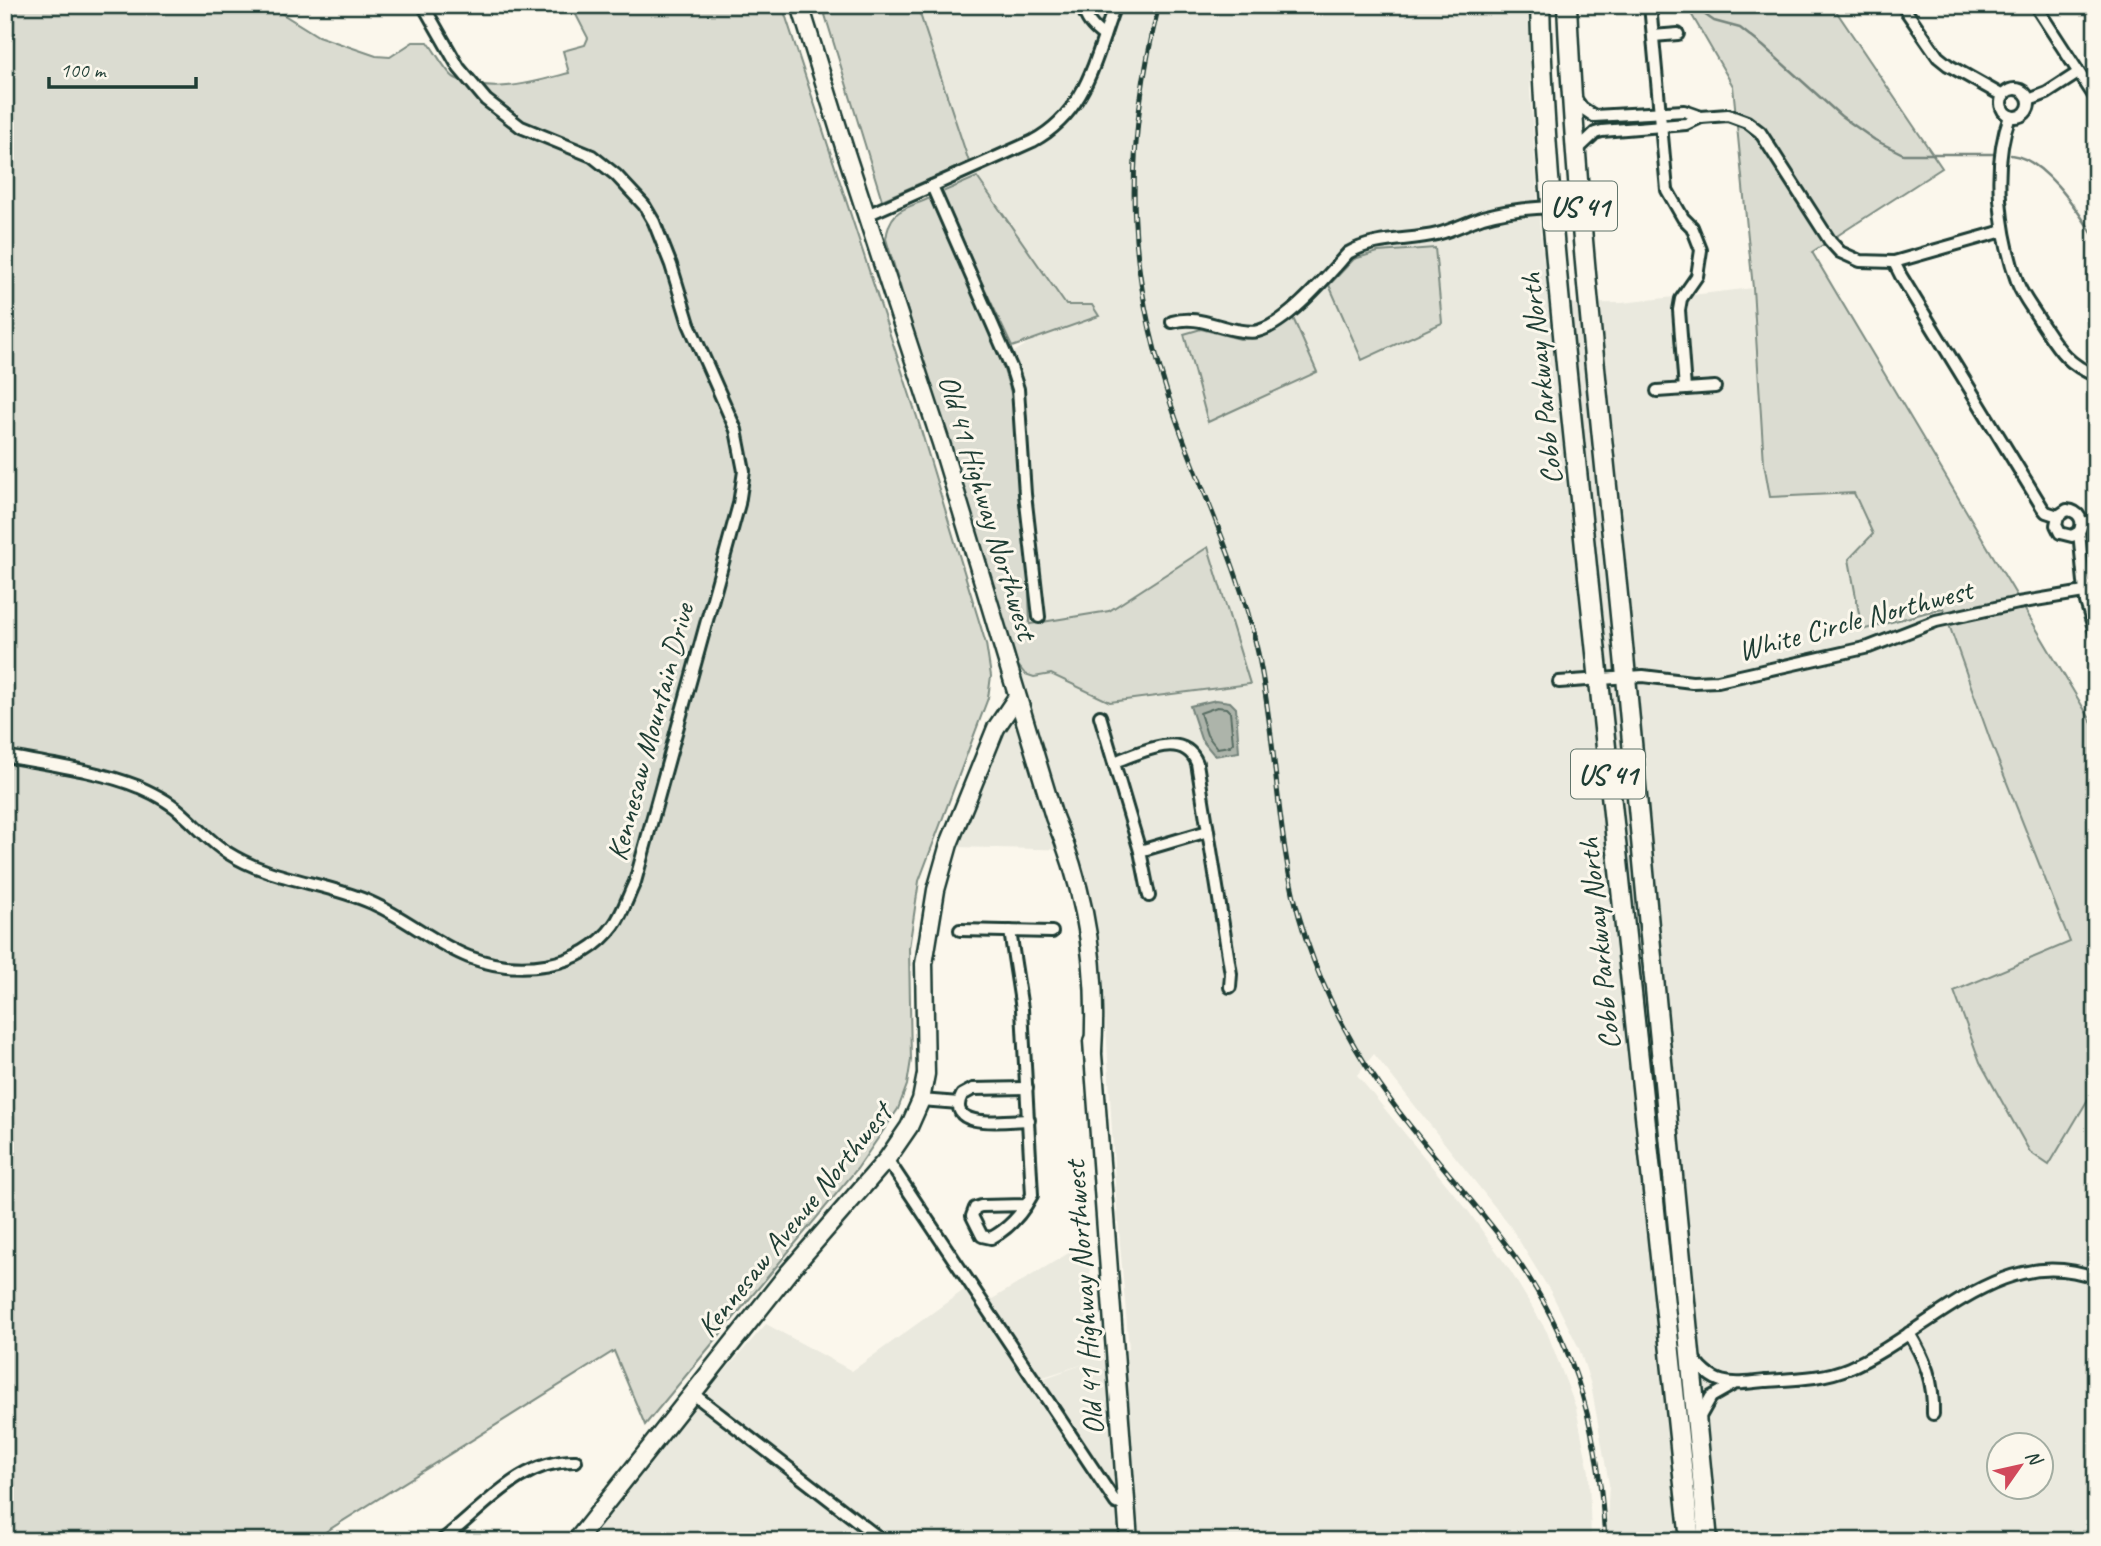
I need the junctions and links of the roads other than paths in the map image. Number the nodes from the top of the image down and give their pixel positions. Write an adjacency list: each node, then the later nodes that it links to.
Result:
1 (423, 5): 45 (street, Kennesaw Mountain Drive)
2 (800, 5): 26 (street, Old 41 Highway Northwest)
3 (811, 5): 26 (street, Old 41 Highway Northwest)
4 (1082, 5): 12 (street)
5 (1115, 5): 12 (street)
6 (1540, 5): 25 (main road, Cobb Parkway North / US 41)
7 (1567, 5): 15 (main road, Cobb Parkway North / US 41)
8 (1650, 5): 13 (street)
9 (1902, 5): 16 (street)
10 (2035, 5): 14 (street)
11 (1678, 34): 13 (street)
12 (1104, 36): 24 (street)
13 (1653, 36): 19 (street)
14 (2078, 73): 17 (street); 18 (street)
15 (1571, 92): 19 (street); 23 (main road, Cobb Parkway North / US 41)
16 (2003, 96): 18 (street); 20 (street)
17 (2096, 99)
18 (2029, 100): 20 (street)
19 (1659, 113): 21 (street); 22 (street)
20 (2010, 116): 27 (street)
21 (1701, 117): 22 (street); 28 (street)
22 (1660, 127): 23 (street); 32 (street)
23 (1576, 151): 40 (main road, Cobb Parkway North / US 41)
24 (932, 186): 26 (street); 38 (street)
25 (1553, 207): 29 (street); 41 (main road, Cobb Parkway North / US 41)
26 (867, 215): 43 (street, Old 41 Highway Northwest)
27 (2003, 231): 28 (street); 30 (street)
28 (1894, 262): 34 (street)
29 (1172, 322)
30 (2096, 376)
31 (1715, 387): 32 (street)
32 (1685, 389): 33 (street)
33 (1657, 391)
34 (2058, 516): 36 (street); 36 (street)
35 (2096, 520): 36 (street)
36 (2080, 527): 37 (street)
37 (2090, 590): 39 (street); 40 (street, White Circle Northwest)
38 (1038, 617)
39 (2096, 635)
40 (1626, 677): 41 (street, White Circle Northwest); 62 (main road, Cobb Parkway North / US 41)
41 (1598, 680): 42 (street, White Circle Northwest); 73 (main road, Cobb Parkway North / US 41)
42 (1559, 682)
43 (1017, 697): 55 (street, Kennesaw Avenue Northwest); 68 (street, Old 41 Highway Northwest)
44 (1100, 716): 46 (street)
45 (5, 756)
46 (1114, 762): 47 (street); 48 (street)
47 (1208, 831): 48 (street); 53 (street)
48 (1140, 851): 49 (street)
49 (1149, 896)
50 (960, 930): 51 (street)
51 (1010, 931): 52 (street); 54 (street)
52 (1052, 932)
53 (1230, 987)
54 (1027, 1088): 56 (street); 57 (street)
55 (921, 1100): 56 (street); 58 (street, Kennesaw Avenue Northwest)
56 (959, 1103): 57 (street)
57 (1028, 1120): 59 (street)
58 (887, 1158): 64 (street, Kennesaw Avenue Northwest); 68 (street)
59 (1026, 1205): 59 (street)
60 (2096, 1278): 61 (street)
61 (1909, 1333): 63 (street); 65 (street)
62 (1689, 1352): 63 (street); 66 (main road, Cobb Parkway North / US 41)
63 (1734, 1384): 66 (street)
64 (692, 1393): 70 (street, Kennesaw Avenue Northwest); 71 (street)
65 (1933, 1414)
66 (1696, 1423): 74 (main road, Cobb Parkway North / US 41)
67 (576, 1461): 69 (street)
68 (1127, 1506): 72 (street, Old 41 Highway Northwest)
69 (441, 1541)
70 (576, 1541)
71 (883, 1541)
72 (1129, 1541)
73 (1690, 1541)
74 (1708, 1541)

